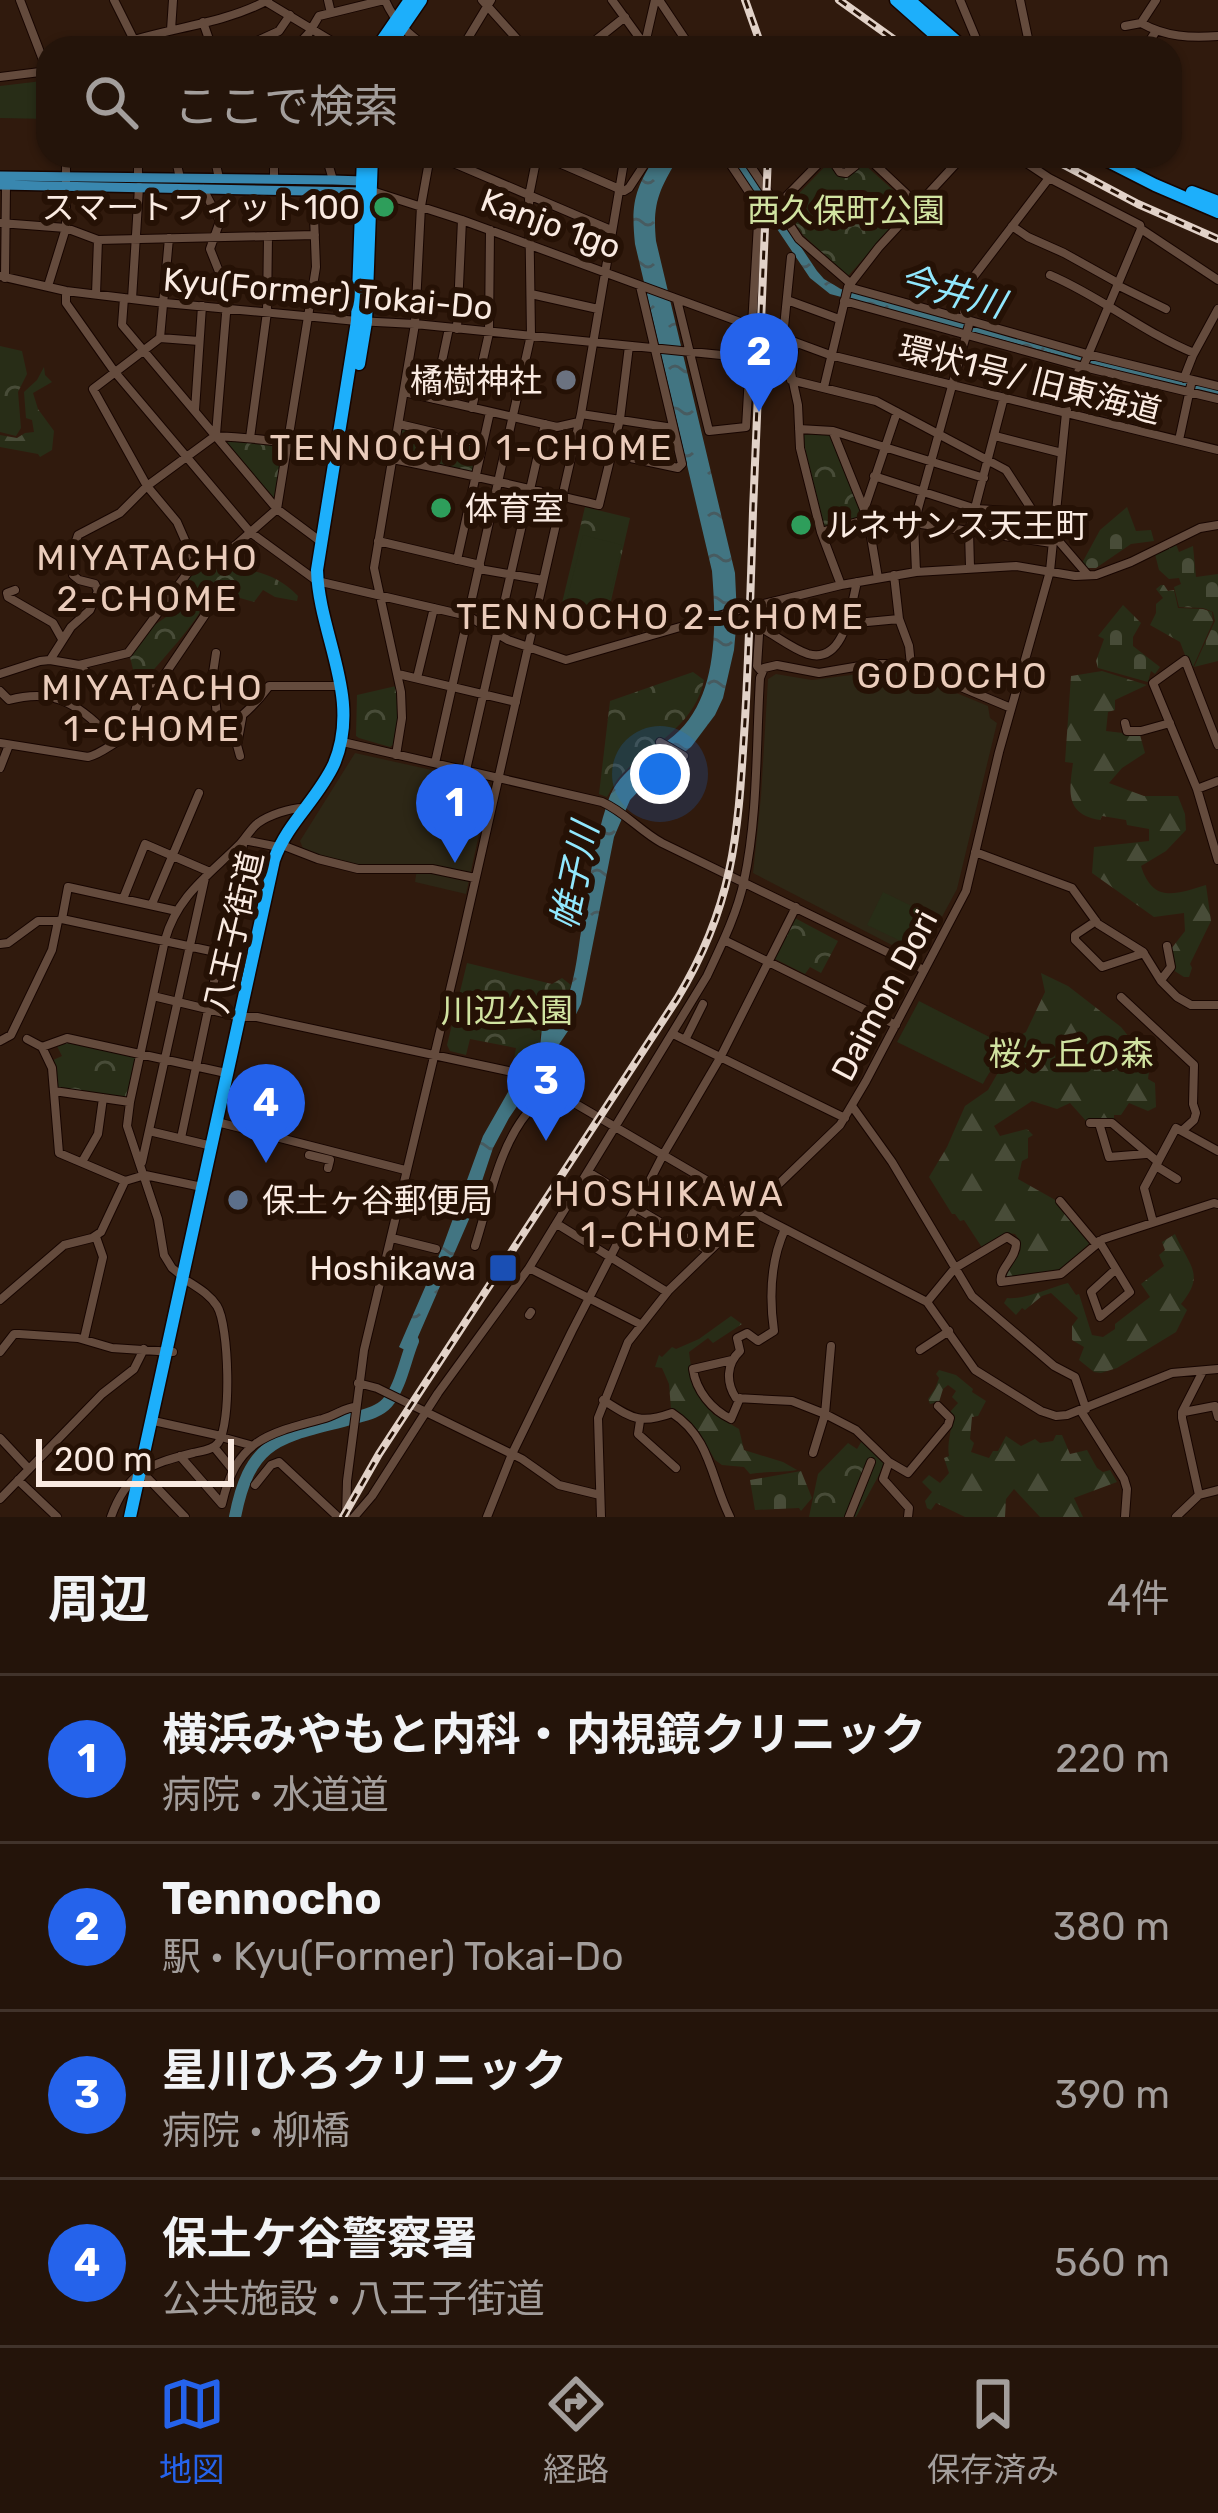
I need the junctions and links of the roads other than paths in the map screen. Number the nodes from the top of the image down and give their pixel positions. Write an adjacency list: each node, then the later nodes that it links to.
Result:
1 (20, 0): 52 (street)
2 (114, 0): 29 (street)
3 (173, 0): 27 (street)
4 (257, 0): 5 (street)
5 (268, 0): 20 (street); 23 (street)
6 (328, 0): 19 (street)
7 (384, 0): 19 (street); 22 (street)
8 (400, 0): 22 (street)
9 (410, 0): 22 (highway)
10 (422, 0): 22 (highway)
11 (612, 0): 21 (street)
12 (896, 0): 44 (highway)
13 (909, 0): 45 (highway)
14 (960, 0): 46 (street)
15 (1156, 0): 24 (street)
16 (656, 1): 42 (street); 43 (street)
17 (1023, 1): 47 (street)
18 (486, 2): 38 (street); 39 (street)
19 (331, 13): 26 (street)
20 (290, 15): 26 (street); 32 (street)
21 (626, 17): 40 (street); 41 (street)
22 (396, 20): 35 (highway); 36 (highway); 37 (street)
23 (202, 22): 27 (street); 31 (street)
24 (1141, 23): 25 (street); 28 (street)
25 (1125, 26)
26 (311, 28): 33 (street); 34 (street)
27 (171, 30): 30 (street)
28 (1156, 31): 48 (street); 49 (street)
29 (132, 36)
30 (156, 36)
31 (207, 36)
32 (268, 36)
33 (305, 36)
34 (324, 36)
35 (385, 36)
36 (391, 36)
37 (412, 36)
38 (468, 36)
39 (515, 36)
40 (601, 36)
41 (638, 36)
42 (647, 36)
43 (683, 36)
44 (936, 36)
45 (950, 36)
46 (975, 36)
47 (1028, 36)
48 (1152, 36)
49 (1181, 36)
50 (1182, 36): 51 (street)
51 (1218, 36)
52 (36, 41)
53 (36, 73): 54 (street)
54 (0, 76)
55 (67, 168): 81 (street)
56 (138, 168): 83 (street)
57 (178, 168): 76 (street)
58 (216, 168): 77 (street)
59 (274, 168): 78 (street)
60 (330, 168): 80 (street)
61 (367, 168): 85 (highway, 八王子街道)
62 (430, 168): 90 (street)
63 (462, 168): 88 (street)
64 (537, 168): 88 (street)
65 (568, 168): 87 (street)
66 (623, 168): 87 (street)
67 (642, 168): 87 (street)
68 (732, 168): 136 (street)
69 (752, 168): 91 (street)
70 (814, 168): 91 (street)
71 (879, 168): 89 (street)
72 (952, 168): 89 (street)
73 (1033, 168): 79 (street)
74 (1122, 168): 92 (highway)
75 (1139, 168): 92 (highway)
76 (180, 178): 83 (main road, Kanjo 1go); 84 (main road, Kanjo 1go)
77 (218, 178): 78 (main road, Kanjo 1go); 84 (main road, Kanjo 1go)
78 (274, 178): 80 (main road, Kanjo 1go)
79 (1048, 178): 95 (street); 97 (street)
80 (333, 180): 85 (main road, Kanjo 1go)
81 (68, 181): 82 (main road, Kanjo 1go); 83 (main road, Kanjo 1go); 96 (street)
82 (2, 182): 94 (street)
83 (139, 182): 84 (main road, Kanjo 1go); 104 (street)
84 (203, 183): 86 (main road, Kanjo 1go); 102 (street)
85 (366, 188): 86 (main road, Kanjo 1go); 90 (street, Kanjo 1go); 133 (highway, 八王子街道)
86 (313, 189): 100 (street)
87 (618, 190): 99 (street)
88 (529, 196): 99 (street); 106 (street)
89 (918, 205): 113 (street)
90 (421, 206): 93 (street, Kanjo 1go); 135 (street)
91 (777, 206): 113 (street)
92 (1218, 207)
93 (462, 220): 98 (street, Kanjo 1go); 137 (street)
94 (3, 223): 96 (street); 110 (street)
95 (1010, 225): 114 (street); 134 (street)
96 (66, 228): 105 (street); 115 (street)
97 (1141, 229): 111 (street); 114 (street, Daimon Dori)
98 (490, 230): 106 (street, Kanjo 1go); 138 (street)
99 (611, 230): 108 (street)
100 (315, 235): 101 (street); 131 (street)
101 (268, 236): 102 (street); 130 (street)
102 (213, 237): 103 (street); 126 (street)
103 (169, 238): 104 (street); 123 (street)
104 (136, 239): 105 (street); 119 (street)
105 (98, 240): 117 (street)
106 (530, 244): 108 (street, Kanjo 1go); 118 (street)
107 (790, 256): 121 (street)
108 (605, 272): 112 (street, Kanjo 1go); 127 (street)
109 (1050, 275): 125 (street)
110 (3, 277): 115 (street, Kyu(Former) Tokai-Do)
111 (1218, 280)
112 (641, 285): 120 (street, Kanjo 1go); 147 (street)
113 (849, 285): 122 (street); 134 (street)
114 (1117, 285): 125 (street, Daimon Dori); 128 (street)
115 (48, 286): 116 (street, Kyu(Former) Tokai-Do)
116 (66, 290): 117 (street, Kyu(Former) Tokai-Do); 155 (street)
117 (96, 294): 119 (street, Kyu(Former) Tokai-Do)
118 (531, 294): 127 (street); 140 (street)
119 (128, 298): 123 (street, Kyu(Former) Tokai-Do); 148 (street)
120 (675, 298): 136 (street); 149 (street)
121 (787, 300): 132 (street); 141 (street)
122 (844, 301): 132 (street); 139 (street)
123 (165, 303): 124 (street, Kyu(Former) Tokai-Do); 142 (street)
124 (202, 306): 126 (street, Kyu(Former) Tokai-Do); 143 (street)
125 (1108, 307): 150 (street); 151 (street, Daimon Dori)
126 (226, 308): 130 (street, Kyu(Former) Tokai-Do); 180 (street)
127 (598, 308): 145 (street)
128 (1166, 309)
129 (1218, 309): 150 (street)
130 (267, 312): 131 (street, Kyu(Former) Tokai-Do); 182 (street)
131 (308, 316): 133 (street, Kyu(Former) Tokai-Do); 184 (street)
132 (839, 319): 152 (street)
133 (361, 321): 135 (street, Kyu(Former) Tokai-Do); 187 (highway, 八王子街道)
134 (969, 321): 139 (street); 151 (street)
135 (415, 324): 137 (street, Kyu(Former) Tokai-Do); 161 (street)
136 (753, 327): 141 (street); 153 (street)
137 (453, 328): 138 (street, Kyu(Former) Tokai-Do); 165 (street)
138 (489, 333): 140 (street, Kyu(Former) Tokai-Do); 166 (street)
139 (967, 334): 154 (street); 158 (street)
140 (531, 335): 145 (street, Kyu(Former) Tokai-Do); 171 (street)
141 (783, 337): 144 (street)
142 (160, 338): 143 (street); 148 (street)
143 (199, 341): 167 (street)
144 (795, 342): 152 (street); 157 (street)
145 (594, 343): 146 (street, Kyu(Former) Tokai-Do); 172 (street)
146 (629, 346): 147 (street, Kyu(Former) Tokai-Do); 173 (street)
147 (654, 348): 149 (street, Kyu(Former) Tokai-Do); 176 (street)
148 (142, 350): 155 (street); 167 (street)
149 (688, 352): 153 (street); 153 (street)
150 (1194, 353): 156 (street)
151 (1088, 354): 154 (street, Daimon Dori); 156 (street)
152 (830, 355): 158 (street, 環状1号/ 旧東海道); 160 (street)
153 (751, 358)
154 (1082, 366): 162 (street); 170 (street, Daimon Dori)
155 (114, 371): 191 (street); 199 (street)
156 (1188, 379): 159 (street); 162 (street)
157 (791, 380): 160 (street); 177 (street)
158 (953, 385): 163 (street, 環状1号/ 旧東海道); 179 (street)
159 (1218, 386)
160 (824, 387): 169 (street)
161 (404, 392): 165 (street); 174 (street)
162 (1189, 393): 164 (street); 183 (street)
163 (1004, 398): 170 (street, 環状1号/ 旧東海道); 181 (street)
164 (1218, 399)
165 (434, 400): 166 (street)
166 (472, 408): 168 (street)
167 (194, 412): 180 (street)
168 (490, 412): 171 (street); 185 (street)
169 (897, 412): 179 (street); 186 (street)
170 (1066, 413): 183 (street, 環状1号/ 旧東海道); 189 (street, Daimon Dori)
171 (513, 418): 175 (street); 198 (street)
172 (580, 418): 173 (street); 175 (street); 202 (street)
173 (620, 419): 176 (street); 190 (street)
174 (398, 424): 185 (street); 192 (street)
175 (545, 424): 200 (street)
176 (673, 428): 190 (street)
177 (799, 429): 178 (street); 212 (street)
178 (832, 431): 186 (street); 203 (street)
179 (940, 433): 193 (street); 194 (street)
180 (215, 436): 182 (street); 191 (street); 204 (street)
181 (995, 436): 189 (street); 194 (street)
182 (250, 437): 184 (street)
183 (1179, 440): 188 (street, 環状1号/ 旧東海道)
184 (288, 441): 187 (street); 204 (street)
185 (483, 444): 196 (street)
186 (884, 445): 193 (street); 195 (street)
187 (341, 449): 192 (street); 214 (highway, 八王子街道); 227 (highway, 八王子街道)
188 (1218, 450)
189 (1062, 453): 213 (street, Daimon Dori)
190 (612, 454): 202 (street)
191 (186, 458): 199 (street); 211 (street)
192 (392, 459): 196 (street); 215 (street)
193 (932, 461): 197 (street); 201 (street)
194 (989, 462): 197 (street); 206 (street)
195 (874, 476): 201 (street); 203 (street)
196 (476, 477): 198 (street); 216 (street)
197 (984, 478): 205 (street)
198 (499, 482): 200 (street); 219 (street)
199 (147, 486): 217 (street); 240 (street)
200 (530, 490): 202 (street); 222 (street)
201 (924, 491): 205 (street); 208 (street)
202 (562, 496): 226 (street)
203 (864, 508): 207 (street)
204 (277, 509): 211 (street); 214 (street)
205 (976, 509): 206 (street); 210 (street)
206 (1032, 510): 213 (street)
207 (868, 519): 208 (street); 212 (street); 225 (street)
208 (914, 523): 210 (street); 221 (street)
209 (1218, 525): 224 (street)
210 (969, 531): 213 (street); 218 (street)
211 (250, 532): 217 (street); 227 (street)
212 (821, 532): 229 (street)
213 (1053, 539): 220 (street, Daimon Dori); 224 (street)
214 (322, 542): 227 (highway, 八王子街道)
215 (378, 542): 216 (street); 231 (street)
216 (457, 560): 219 (street)
217 (195, 563): 244 (street)
218 (970, 566): 220 (street); 221 (street)
219 (480, 567): 222 (street); 235 (street)
220 (1050, 571): 224 (street); 256 (street, Daimon Dori)
221 (916, 572): 223 (street)
222 (511, 575): 226 (street); 239 (street)
223 (894, 575): 225 (street); 236 (street)
224 (1088, 575)
225 (878, 578): 228 (street)
226 (543, 580): 241 (street)
227 (321, 582): 231 (street); 251 (highway, 八王子街道); 264 (highway, 八王子街道)
228 (857, 582): 229 (street); 237 (street)
229 (841, 585): 232 (street)
230 (15, 590): 240 (street)
231 (377, 594): 233 (street); 248 (street)
232 (760, 604): 238 (street); 241 (street)
233 (434, 608): 235 (street); 249 (street)
234 (205, 614): 261 (street)
235 (468, 616): 239 (street); 252 (street)
236 (899, 620): 237 (street); 245 (street)
237 (846, 624): 238 (street)
238 (759, 630): 246 (street)
239 (498, 634): 241 (street); 254 (street)
240 (62, 639): 243 (street)
241 (528, 648): 255 (street)
242 (216, 653): 260 (street)
243 (50, 660): 244 (street); 247 (street)
244 (79, 665): 250 (street)
245 (911, 665): 246 (street); 256 (street)
246 (762, 672): 285 (street)
247 (0, 674)
248 (398, 674): 249 (street); 267 (street)
249 (417, 678): 252 (street)
250 (100, 685)
251 (342, 686): 257 (street); 277 (highway, 八王子街道)
252 (452, 687): 254 (street); 270 (street)
253 (0, 691): 262 (street)
254 (484, 694): 255 (street); 272 (street)
255 (516, 702): 273 (street)
256 (1011, 708): 280 (street, Daimon Dori)
257 (242, 718): 260 (street); 268 (street)
258 (1125, 723): 259 (street)
259 (1170, 723): 266 (street); 275 (street)
260 (218, 728): 261 (street)
261 (129, 736): 262 (street)
262 (116, 742): 265 (street)
263 (659, 742): 269 (street)
264 (347, 743): 267 (street); 279 (highway, 八王子街道)
265 (4, 744): 271 (street)
266 (1218, 745)
267 (396, 755): 270 (street)
268 (240, 756)
269 (684, 756)
270 (435, 764): 272 (street)
271 (0, 768)
272 (466, 770): 273 (street)
273 (499, 777): 284 (street); 285 (street)
274 (1218, 781): 275 (street)
275 (1197, 789): 282 (street)
276 (199, 794): 281 (street)
277 (304, 808): 278 (street); 279 (highway, 八王子街道)
278 (244, 840): 279 (street); 283 (street); 297 (street)
279 (283, 847): 284 (street); 299 (highway, 八王子街道); 309 (highway, 八王子街道)
280 (975, 852): 291 (street); 301 (street, Daimon Dori)
281 (173, 856): 283 (street); 286 (street); 287 (street)
282 (1218, 860)
283 (208, 874): 289 (street); 295 (street)
284 (475, 878): 317 (street)
285 (744, 882): 288 (street); 293 (street)
286 (123, 899): 287 (street); 290 (street)
287 (152, 904): 289 (street)
288 (796, 907): 300 (street); 301 (street)
289 (177, 910): 292 (street)
290 (60, 920): 292 (street); 294 (street); 314 (street)
291 (1096, 921): 298 (street); 298 (street)
292 (165, 940): 295 (street); 303 (street)
293 (724, 940): 300 (street); 311 (street)
294 (0, 944)
295 (190, 946): 297 (street); 305 (street)
296 (1167, 946): 302 (street)
297 (221, 953): 299 (street); 308 (street)
298 (1144, 953): 302 (street)
299 (253, 960): 309 (highway, 八王子街道)
300 (767, 962): 310 (street); 318 (street)
301 (924, 970): 310 (street, Daimon Dori)
302 (1161, 980): 307 (street)
303 (153, 996): 305 (street); 316 (street)
304 (1121, 997): 330 (street)
305 (178, 1001): 308 (street); 319 (street)
306 (703, 1004): 313 (street)
307 (1218, 1005)
308 (209, 1009): 309 (street); 320 (street)
309 (244, 1017): 317 (street); 321 (highway, 八王子街道); 328 (highway, 八王子街道)
310 (896, 1025): 326 (street, Daimon Dori)
311 (673, 1034): 313 (street); 329 (street)
312 (27, 1039): 315 (street)
313 (685, 1040): 318 (street)
314 (0, 1041)
315 (42, 1047): 316 (street); 322 (street)
316 (141, 1054): 319 (street); 325 (street)
317 (434, 1055): 329 (street); 342 (street)
318 (720, 1058): 327 (street); 337 (street)
319 (165, 1059): 320 (street); 331 (street)
320 (197, 1066): 321 (street); 332 (street)
321 (228, 1073): 328 (highway, 八王子街道)
322 (54, 1091): 324 (street); 338 (street)
323 (551, 1096): 358 (street)
324 (104, 1098): 325 (street); 338 (street)
325 (130, 1102): 339 (street)
326 (853, 1106): 327 (street, Daimon Dori); 363 (street)
327 (845, 1118): 351 (street, Daimon Dori)
328 (221, 1123): 333 (highway, 八王子街道); 342 (street); 365 (highway, 八王子街道)
329 (614, 1126): 337 (street); 343 (street)
330 (1183, 1130): 334 (street); 340 (street)
331 (149, 1131): 332 (street); 339 (street)
332 (181, 1138): 333 (street)
333 (212, 1146): 347 (highway, 八王子街道)
334 (1218, 1150)
335 (1148, 1154): 335 (street); 340 (street)
336 (309, 1155): 341 (street)
337 (663, 1155): 350 (street); 351 (street)
338 (82, 1162): 346 (street)
339 (142, 1164): 344 (street)
340 (1157, 1164): 345 (street); 352 (street)
341 (328, 1168)
342 (405, 1170): 381 (street)
343 (588, 1172): 350 (street); 353 (street)
344 (146, 1175): 346 (street); 347 (street); 365 (street)
345 (1178, 1179)
346 (125, 1181): 355 (street)
347 (202, 1187): 365 (highway, 八王子街道)
348 (1216, 1200): 352 (street)
349 (1060, 1201): 357 (street)
350 (638, 1205): 360 (street); 361 (street)
351 (752, 1209): 354 (street); 360 (street, Daimon Dori)
352 (1153, 1222): 357 (street)
353 (557, 1224): 361 (street); 362 (street)
354 (785, 1229): 369 (street); 378 (street)
355 (96, 1237): 368 (street); 372 (street)
356 (396, 1239): 359 (street)
357 (1097, 1243): 363 (street); 364 (street)
358 (475, 1246)
359 (436, 1249)
360 (709, 1251): 366 (street, Daimon Dori)
361 (611, 1257): 366 (street); 367 (street)
362 (529, 1268): 367 (street); 388 (street)
363 (955, 1268): 369 (street); 387 (street)
364 (1116, 1269): 364 (street)
365 (186, 1279): 377 (highway, 八王子街道); 394 (street)
366 (667, 1292): 370 (street, Daimon Dori)
367 (589, 1298): 370 (street); 399 (street)
368 (0, 1300)
369 (927, 1302): 371 (street)
370 (640, 1324): 383 (street, Daimon Dori)
371 (949, 1330): 375 (street); 387 (street)
372 (84, 1339): 374 (street); 376 (street)
373 (831, 1346): 390 (street)
374 (144, 1349): 377 (street); 404 (street)
375 (920, 1350)
376 (0, 1352)
377 (170, 1352): 393 (highway, 八王子街道); 406 (highway, 八王子街道)
378 (732, 1360): 382 (street); 382 (street)
379 (1218, 1369): 380 (street)
380 (1203, 1370): 387 (street); 389 (street)
381 (358, 1382): 386 (street); 388 (street)
382 (740, 1398): 390 (street)
383 (604, 1400): 392 (street); 410 (street, Daimon Dori)
384 (938, 1406): 402 (street)
385 (1217, 1406): 389 (street); 391 (street)
386 (356, 1408): 396 (street); 417 (street)
387 (1084, 1410): 423 (street)
388 (427, 1411): 399 (street); 417 (street)
389 (1182, 1412): 411 (street)
390 (824, 1414): 398 (street); 400 (street)
391 (1218, 1418)
392 (640, 1421): 403 (street); 420 (street)
393 (158, 1422): 394 (street); 406 (highway, 八王子街道)
394 (221, 1437): 396 (street); 397 (street)
395 (0, 1438): 404 (street)
396 (250, 1445): 405 (street)
397 (214, 1447): 401 (street); 405 (street)
398 (876, 1447): 402 (street); 421 (street)
399 (512, 1454): 410 (street); 418 (street)
400 (813, 1454)
401 (180, 1456): 405 (street); 406 (street)
402 (889, 1462): 422 (street)
403 (676, 1468)
404 (29, 1469): 407 (street)
405 (232, 1469)
406 (145, 1471): 414 (street); 415 (highway, 八王子街道); 416 (street)
407 (18, 1480): 412 (street); 413 (street)
408 (256, 1485): 417 (street)
409 (1218, 1490): 411 (street)
410 (600, 1495): 419 (street, Daimon Dori)
411 (1199, 1495): 424 (street)
412 (0, 1499)
413 (57, 1517)
414 (111, 1517)
415 (133, 1517)
416 (185, 1517)
417 (346, 1517)
418 (488, 1517)
419 (601, 1517)
420 (730, 1517)
421 (849, 1517)
422 (908, 1517)
423 (1125, 1517)
424 (1176, 1517)

